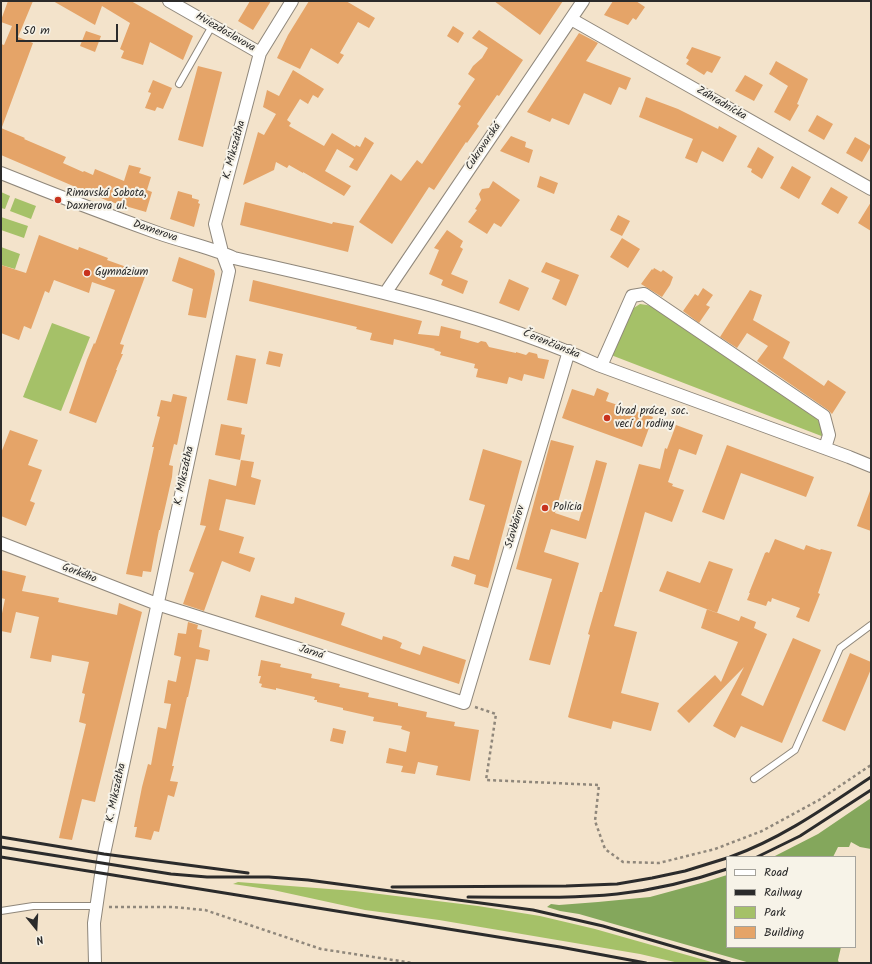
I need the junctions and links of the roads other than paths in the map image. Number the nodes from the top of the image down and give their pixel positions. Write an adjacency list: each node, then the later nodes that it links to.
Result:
1 (169, 1): 5 (street, Hviezdoslavova)
2 (292, 1): 6 (street, K. Mikszátha)
3 (583, 1): 4 (street, Cukrovarská)
4 (571, 19): 9 (street, Záhradnícka); 11 (street, Cukrovarská)
5 (212, 26): 6 (street, Hviezdoslavova); 7 (lane)
6 (260, 53): 10 (street, K. Mikszátha)
7 (179, 84)
8 (1, 173): 10 (street, Daxnerova)
9 (871, 189)
10 (222, 252): 11 (street, Čerenčianska); 17 (street, K. Mikszátha)
11 (386, 292): 12 (street, Čerenčianska)
12 (569, 352): 13 (street, Čerenčianska); 19 (street, Stavbárov)
13 (601, 366): 14 (street, Čerenčianska); 14 (street)
14 (825, 448): 15 (street, Čerenčianska)
15 (871, 466)
16 (1, 543): 17 (street, Gorkého)
17 (158, 604): 19 (street, Jarná); 21 (street, K. Mikszátha)
18 (871, 625): 20 (lane)
19 (464, 703)
20 (754, 779)
21 (96, 906): 22 (lane); 23 (street, K. Mikszátha)
22 (1, 911)
23 (95, 963)

